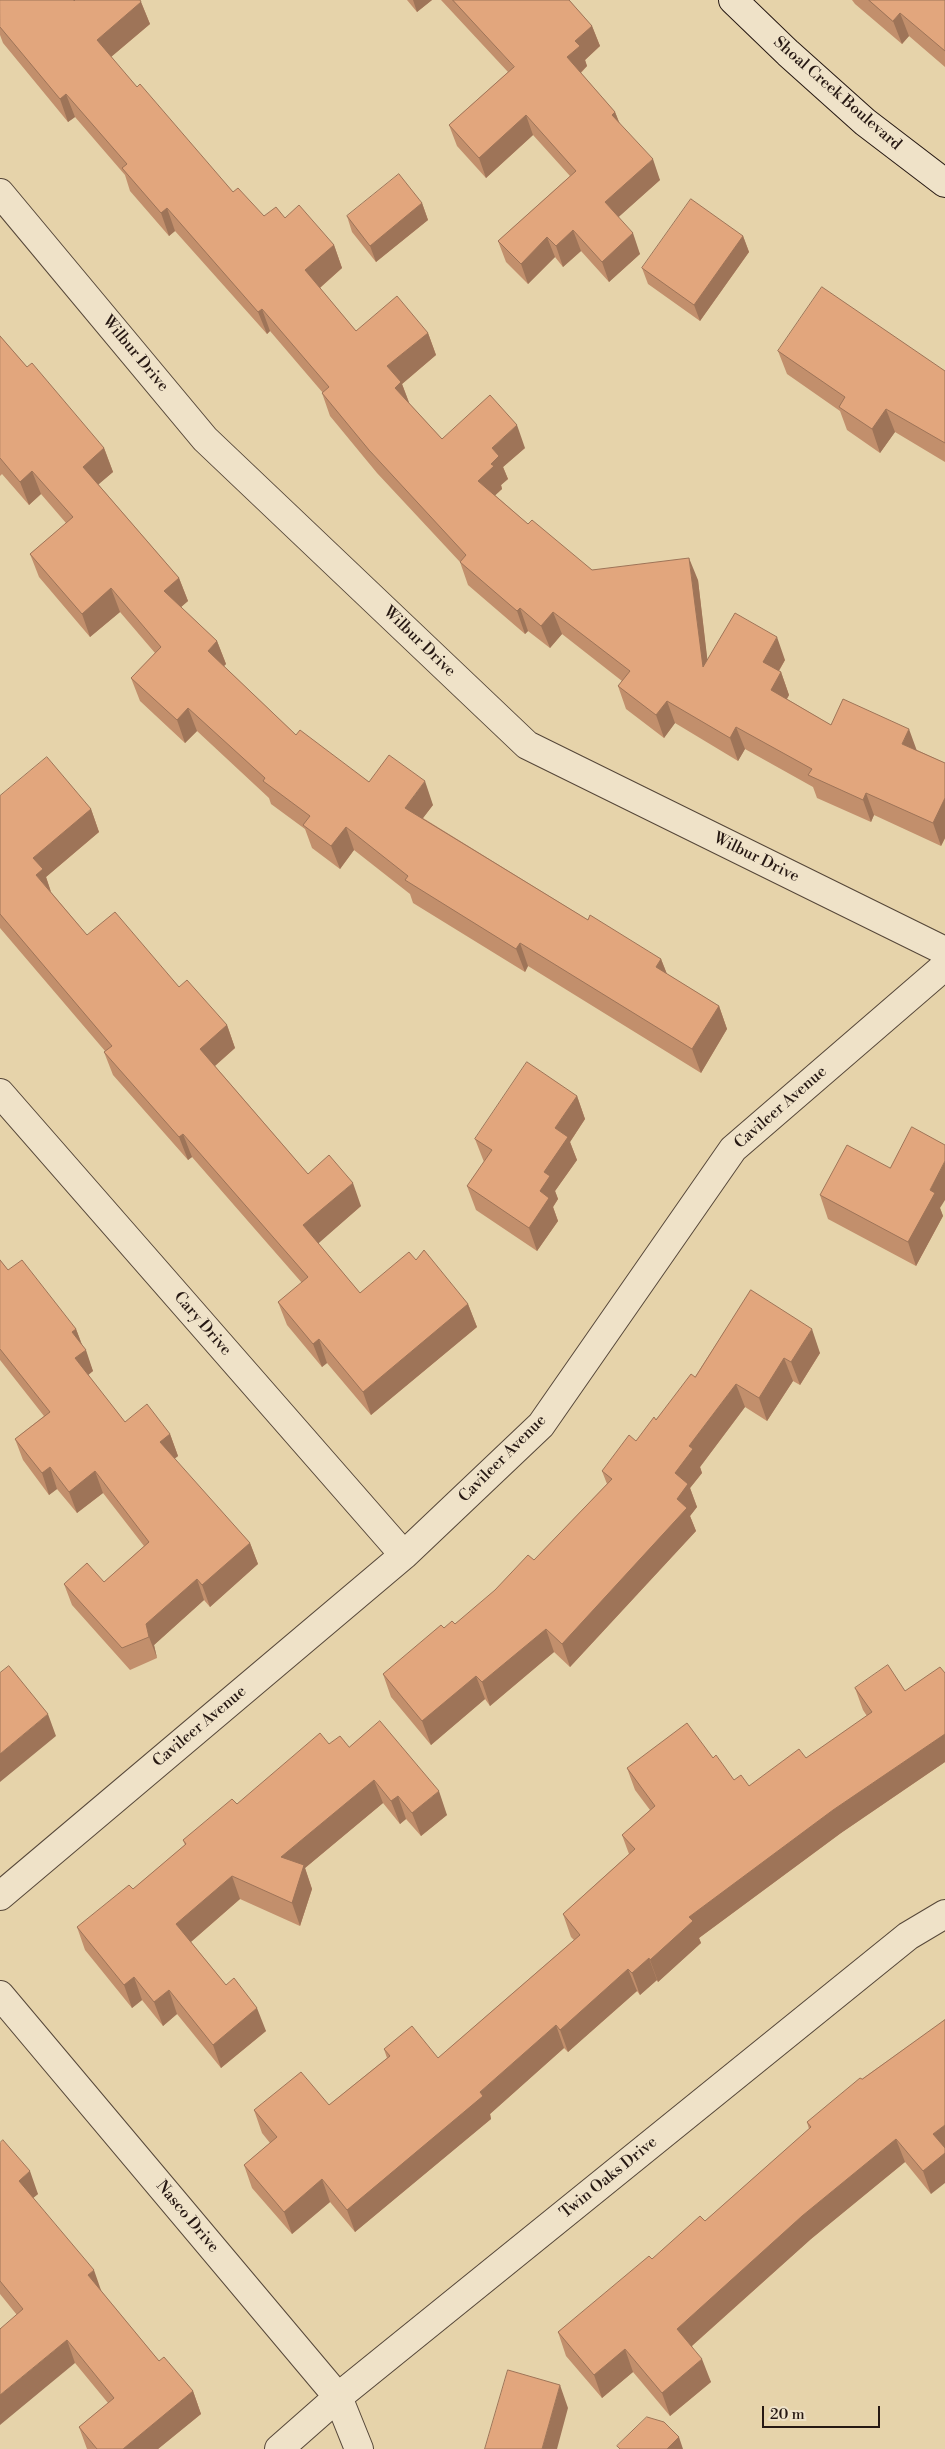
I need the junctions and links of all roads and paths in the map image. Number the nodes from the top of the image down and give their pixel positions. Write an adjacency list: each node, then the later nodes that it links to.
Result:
1 (733, 0): 2 (street, Shoal Creek Boulevard)
2 (945, 183)
3 (0, 193): 4 (street, Wilbur Drive)
4 (945, 951)
5 (945, 966): 7 (street, Cavileer Avenue)
6 (0, 1093): 7 (street, Cary Drive)
7 (404, 1554): 8 (street, Cavileer Avenue)
8 (0, 1896)
9 (945, 1914): 11 (street, Twin Oaks Drive)
10 (0, 1995): 11 (street, Nasco Drive)
11 (338, 2397): 12 (street, Twin Oaks Drive); 13 (street, Nasco Drive)
12 (279, 2449)
13 (359, 2449)

